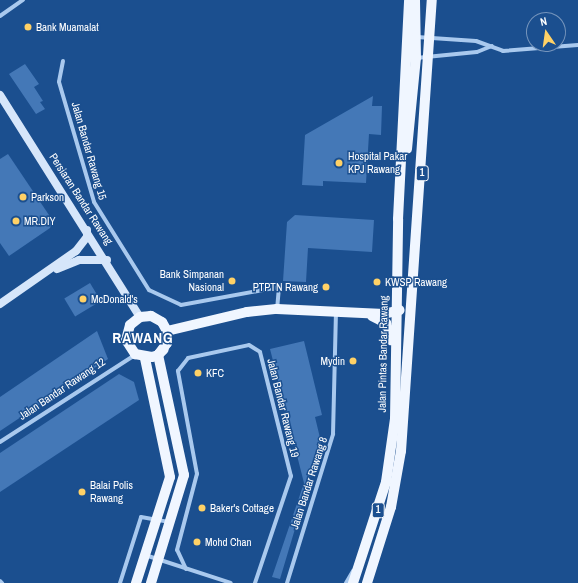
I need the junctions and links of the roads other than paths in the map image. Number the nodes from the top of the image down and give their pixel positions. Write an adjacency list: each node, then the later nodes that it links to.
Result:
1 (23, 0): 5 (street)
2 (409, 0): 14 (main road, Jalan Pintas Bandar Rawang / 1)
3 (415, 0): 6 (main road)
4 (432, 0): 7 (main road, Jalan Pintas Bandar Rawang / 1)
5 (0, 16)
6 (417, 37): 7 (street); 10 (main road)
7 (431, 37): 9 (street); 11 (main road, Jalan Pintas Bandar Rawang / 1)
8 (578, 45): 9 (street)
9 (492, 46): 11 (street)
10 (416, 58): 11 (street); 14 (main road)
11 (430, 58): 18 (main road, Jalan Pintas Bandar Rawang / 1)
12 (63, 61): 20 (street, Jalan Bandar Rawang 15)
13 (0, 95): 15 (street, Persiaran Bandar Rawang)
14 (402, 183): 21 (main road, Jalan Pintas Bandar Rawang / 1)
15 (87, 230): 16 (street, Persiaran Bandar Rawang); 17 (street)
16 (107, 260): 17 (street); 24 (street, Persiaran Bandar Rawang)
17 (45, 274): 19 (street)
18 (411, 286): 21 (main road); 47 (main road, Jalan Pintas Bandar Rawang / 1)
19 (0, 304)
20 (277, 310): 22 (main road); 25 (main road)
21 (395, 312): 23 (main road); 29 (main road, Jalan Pintas Bandar Rawang / 1)
22 (336, 313): 23 (main road); 44 (street, Jalan Bandar Rawang 8)
23 (359, 314): 29 (main road)
24 (140, 317): 25 (main road); 27 (main road)
25 (167, 331): 26 (main road)
26 (161, 352): 28 (main road); 32 (main road)
27 (135, 354): 28 (main road); 30 (street, Jalan Bandar Rawang 12)
28 (145, 358): 31 (main road)
29 (393, 434): 33 (main road, Jalan Pintas Bandar Rawang / 1)
30 (0, 442)
31 (156, 518): 32 (street); 34 (main road); 39 (street)
32 (170, 522): 35 (main road)
33 (366, 550): 45 (street); 46 (main road, Jalan Pintas Bandar Rawang / 1)
34 (144, 555): 35 (street); 40 (main road)
35 (158, 559): 36 (street); 41 (main road)
36 (186, 568): 42 (street); 43 (street, Jalan Bandar Rawang 19)
37 (0, 581): 38 (street)
38 (2, 583)
39 (120, 583)
40 (136, 583)
41 (151, 583)
42 (231, 583)
43 (255, 583)
44 (286, 583)
45 (346, 583)
46 (353, 583)
47 (366, 583)

